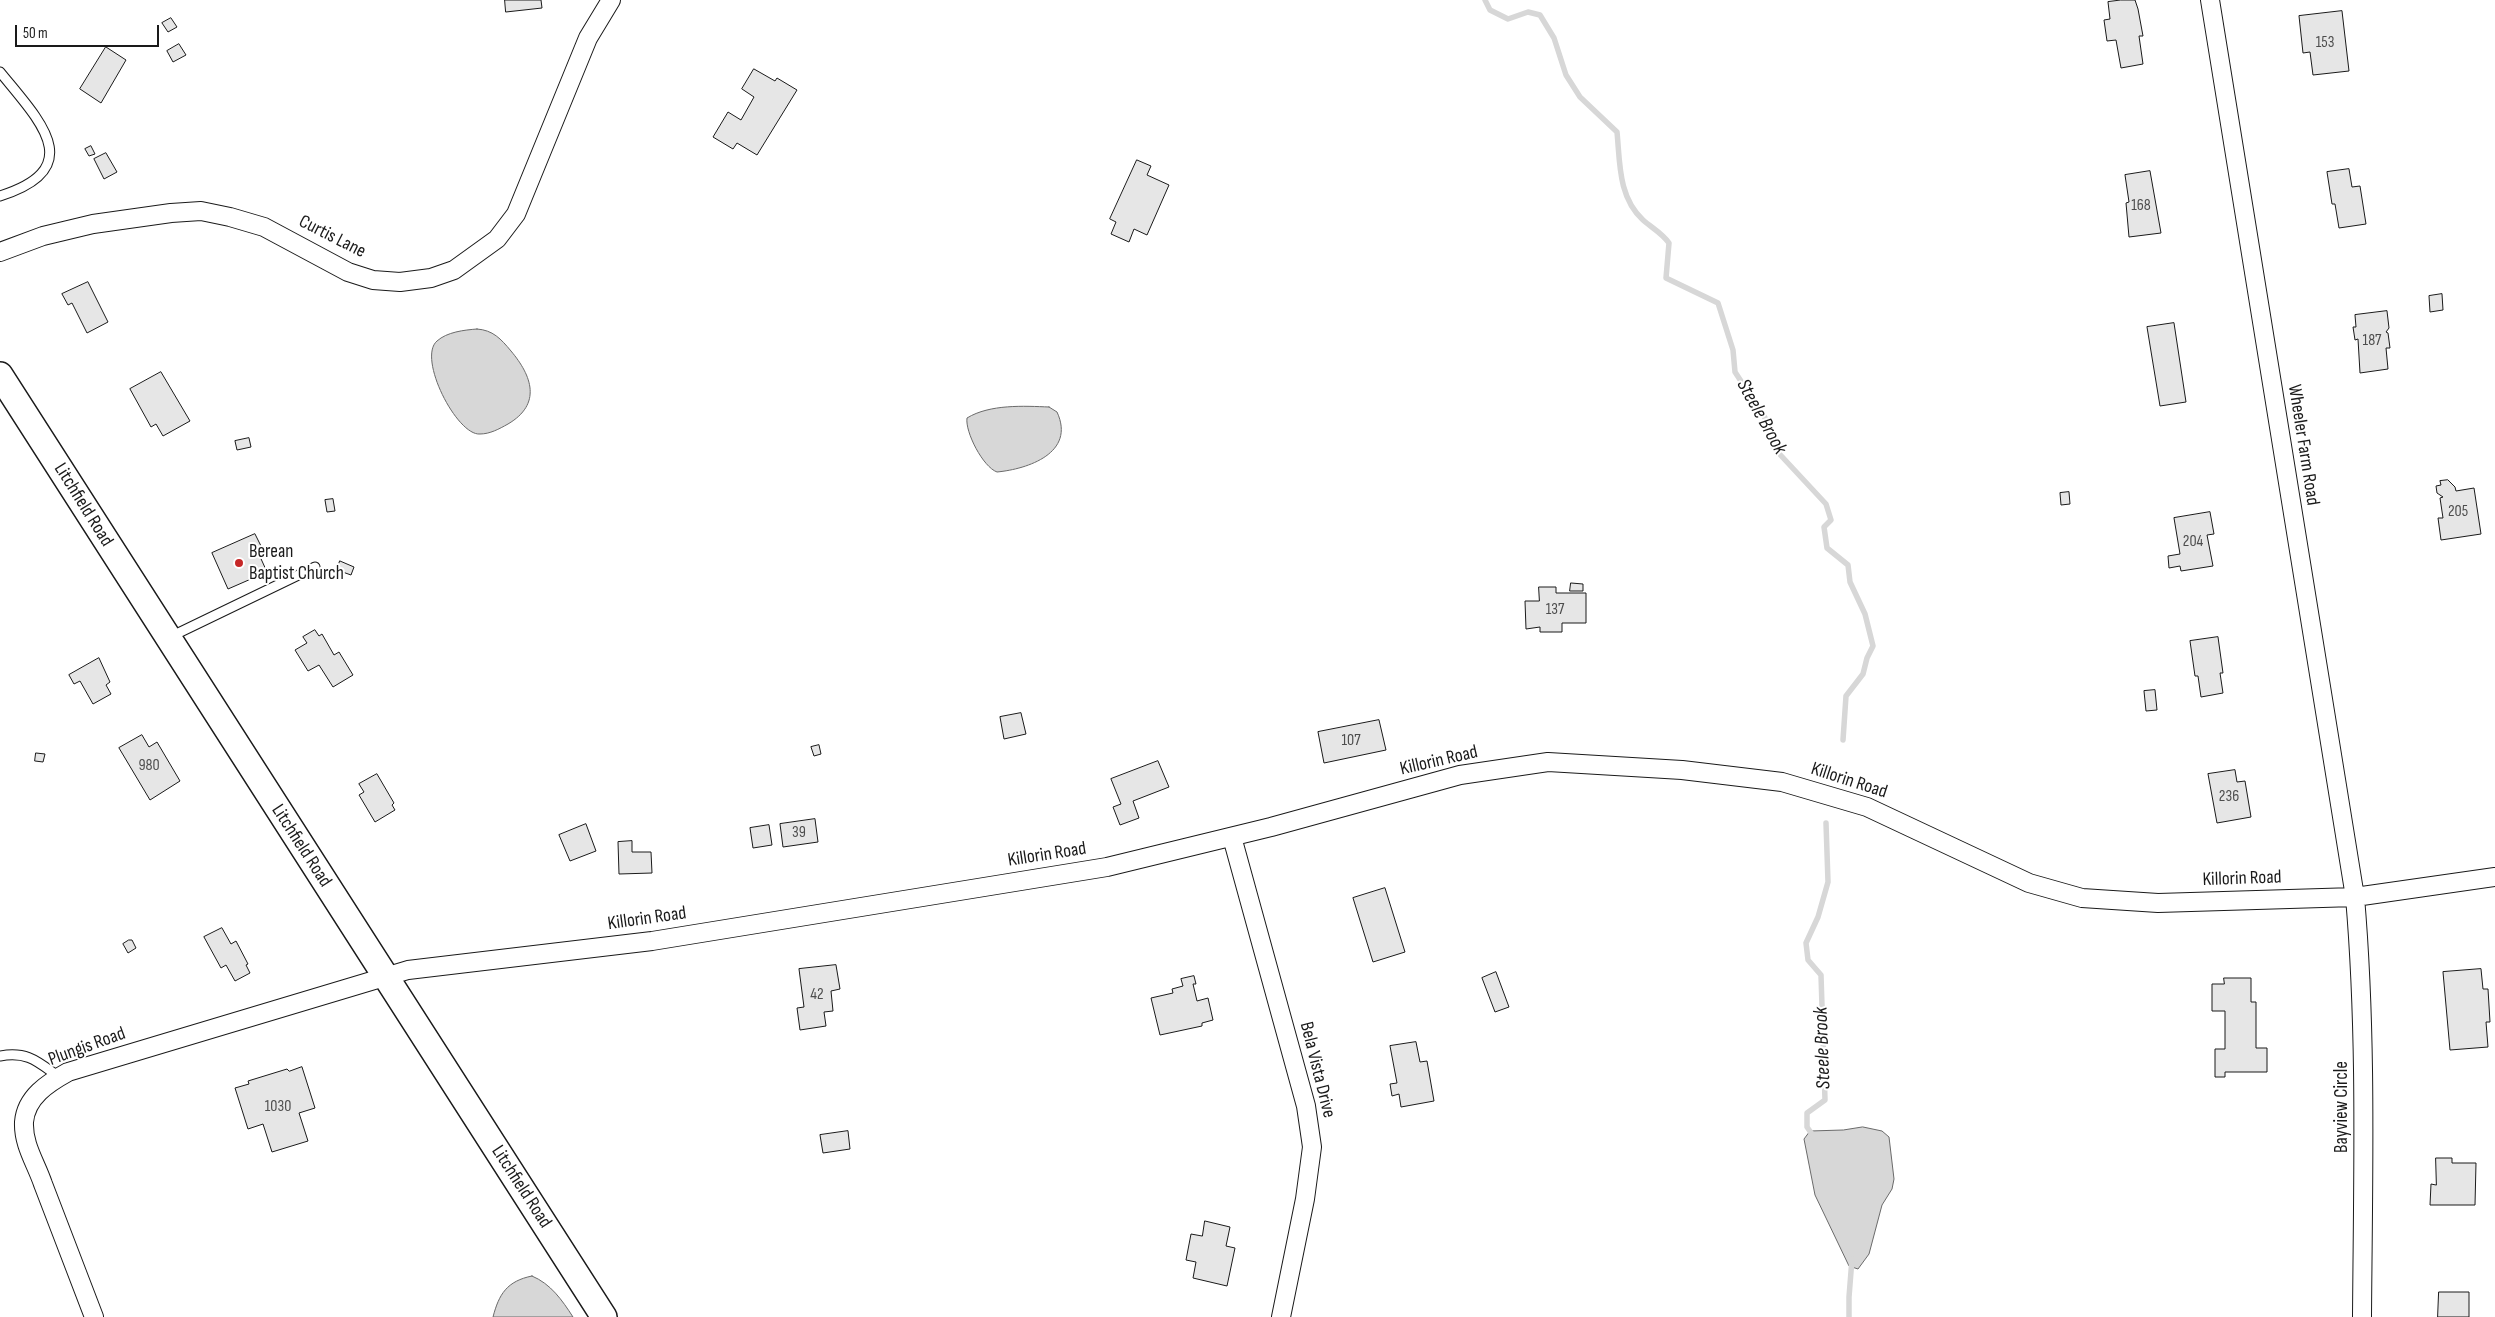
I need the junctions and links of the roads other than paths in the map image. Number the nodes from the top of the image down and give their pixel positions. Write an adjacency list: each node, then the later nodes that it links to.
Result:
1 (611, 0): 5 (street, Curtis Lane)
2 (2210, 0): 11 (street, Wheeler Farm Road)
3 (0, 72): 4 (lane)
4 (0, 196)
5 (0, 252)
6 (0, 375): 8 (main road, Litchfield Road)
7 (316, 567): 8 (lane)
8 (167, 638): 12 (main road, Litchfield Road)
9 (1232, 837): 11 (street, Killorin Road); 12 (street, Killorin Road); 17 (street, Bela Vista Drive)
10 (2495, 877): 11 (street, Killorin Road)
11 (2356, 897): 18 (street, Bayview Circle)
12 (384, 976): 14 (street, Plungis Road); 16 (main road, Litchfield Road)
13 (0, 1056): 14 (lane)
14 (59, 1077): 15 (street, Plungis Road)
15 (94, 1317)
16 (604, 1317)
17 (1281, 1317)
18 (2362, 1317)

